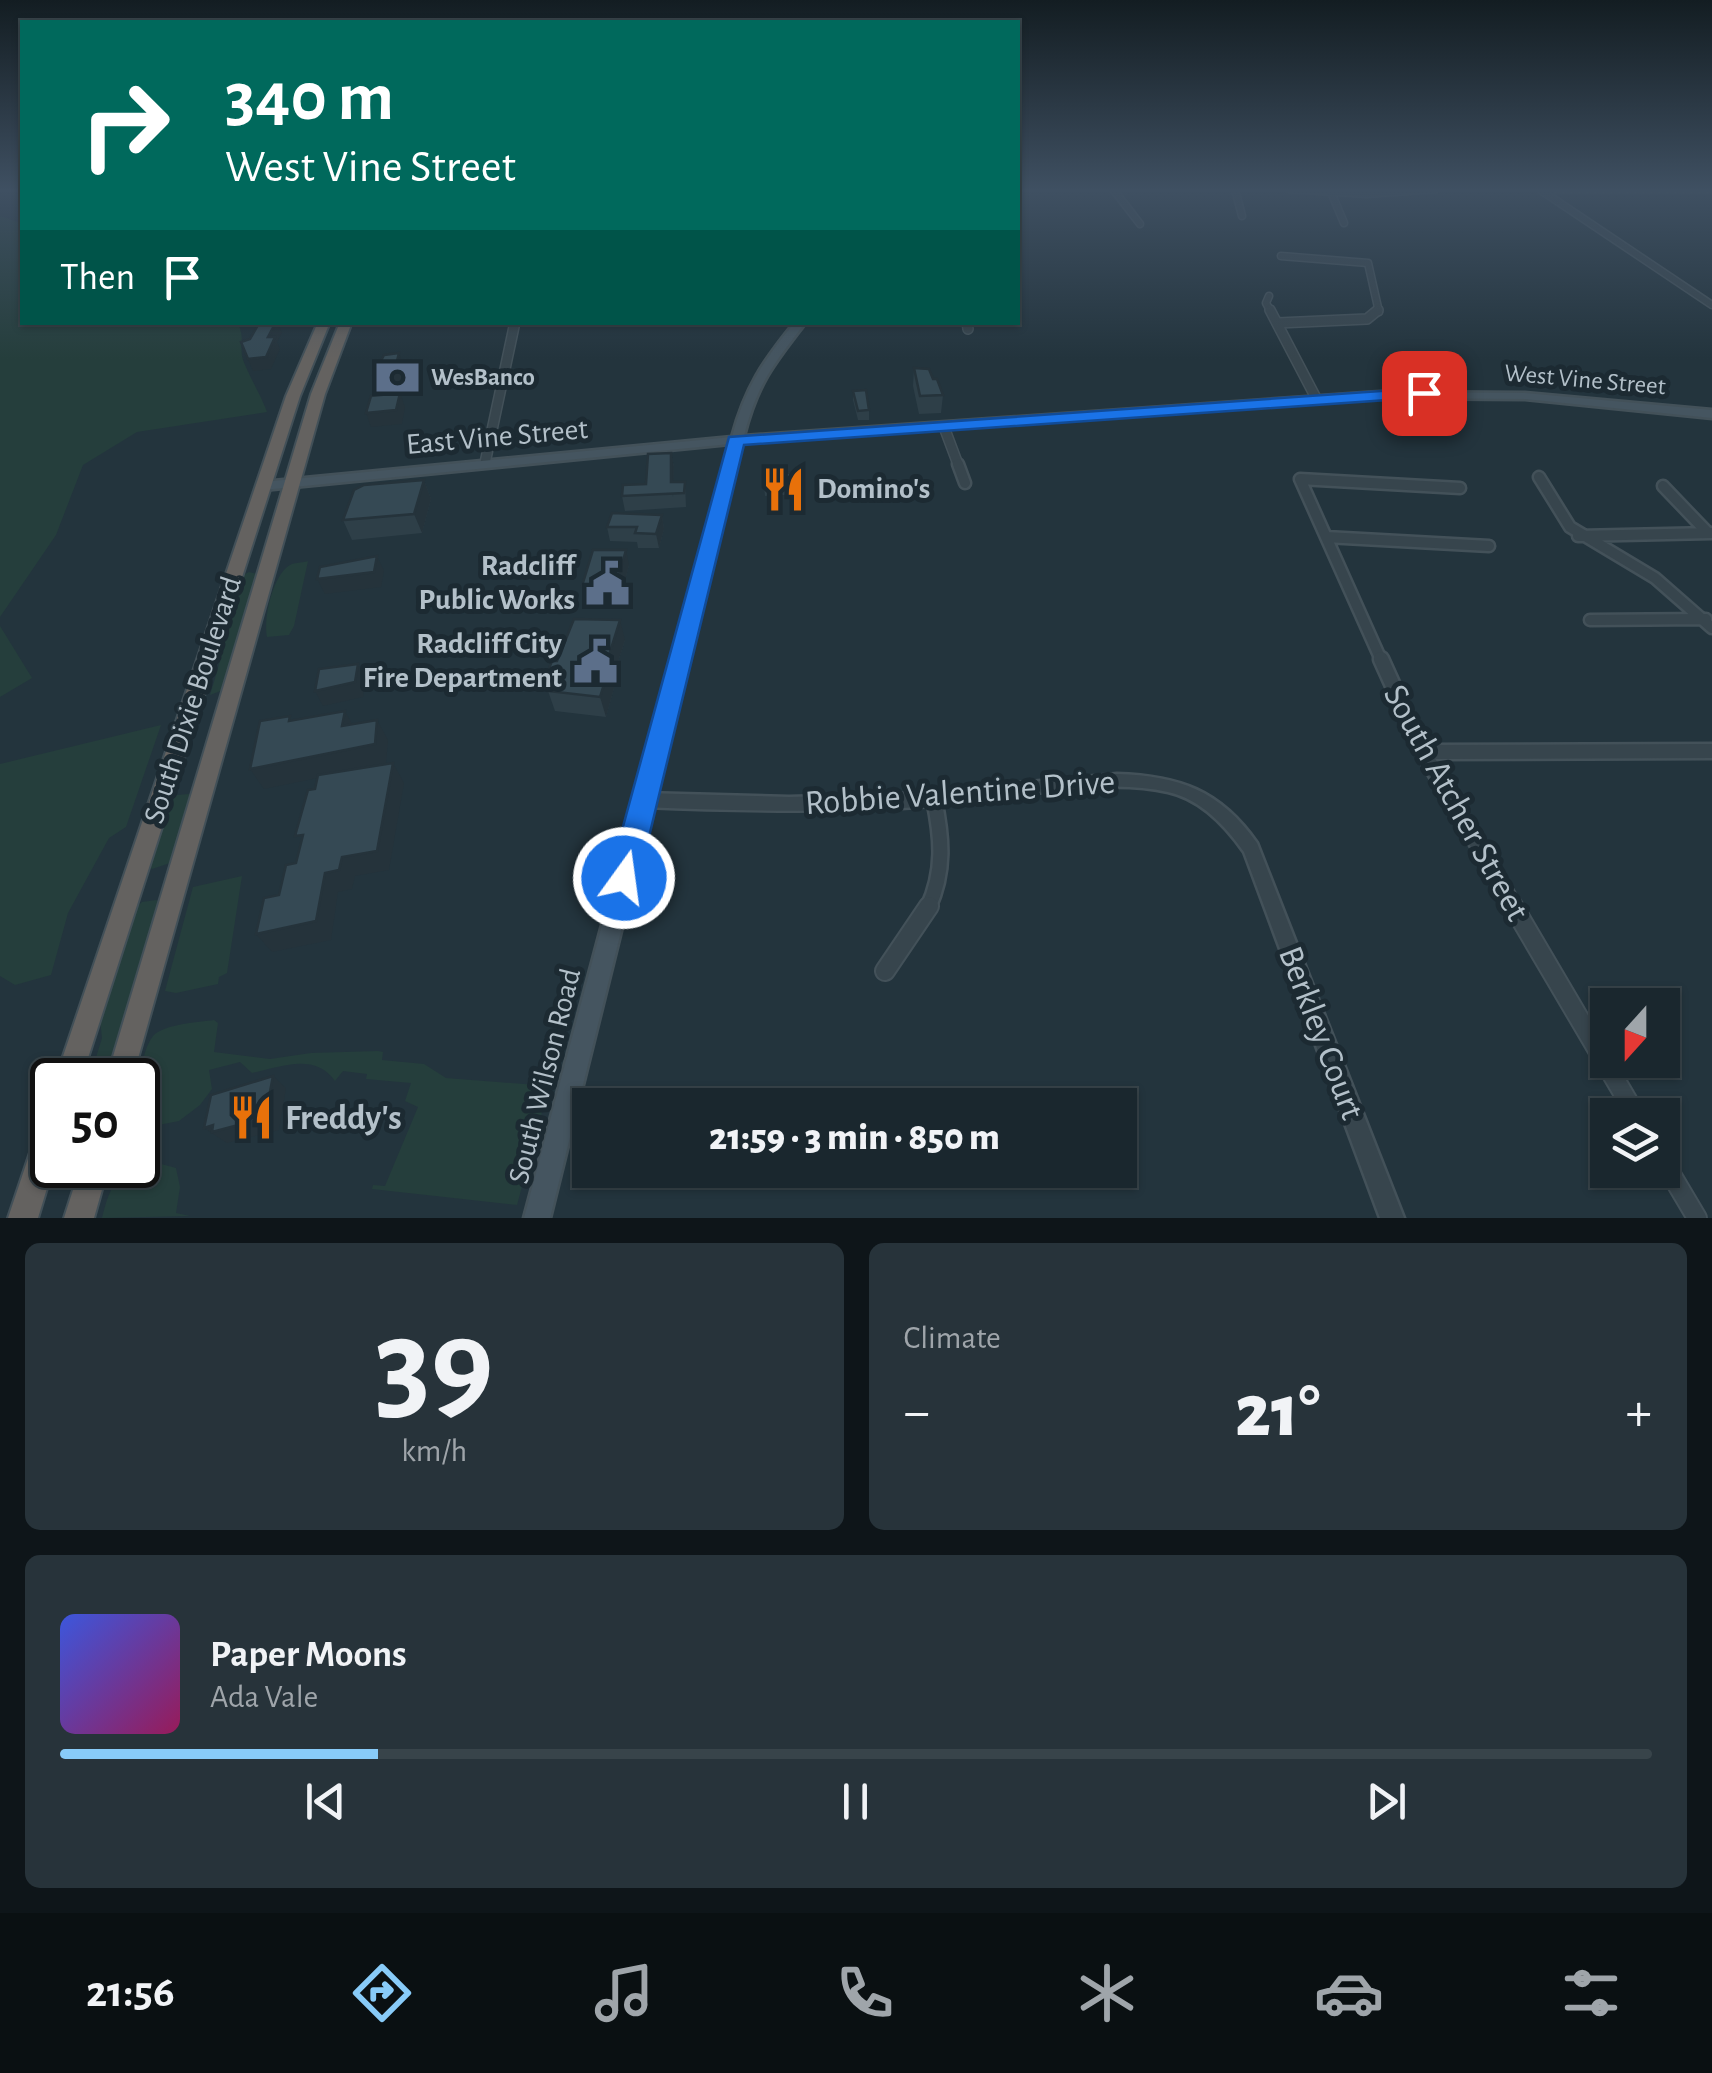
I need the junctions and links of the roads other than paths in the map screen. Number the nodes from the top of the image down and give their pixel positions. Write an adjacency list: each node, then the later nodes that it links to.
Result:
1 (1624, 246): 4 (street)
2 (1281, 256): 5 (street)
3 (1269, 296): 5 (street)
4 (1712, 304)
5 (1278, 324): 10 (street)
6 (323, 325): 18 (highway, South Dixie Boulevard)
7 (345, 325): 16 (highway, South Dixie Boulevard)
8 (514, 325): 14 (street)
9 (800, 325): 13 (main road, South Wilson Road)
10 (1316, 398): 11 (main road, West Vine Street); 12 (main road, West Vine Street)
11 (1712, 414)
12 (944, 426): 13 (main road, West Vine Street); 17 (street)
13 (736, 440): 14 (main road, East Vine Street); 30 (main road, South Wilson Road)
14 (486, 464): 16 (main road, East Vine Street)
15 (1539, 477): 23 (street)
16 (294, 483): 18 (main road, East Vine Street); 34 (highway, South Dixie Boulevard)
17 (965, 483)
18 (263, 486): 33 (highway, South Dixie Boulevard)
19 (1664, 486): 21 (street)
20 (1460, 488): 22 (street, South Atcher Street)
21 (1710, 533): 23 (street)
22 (1326, 536): 24 (street); 28 (street, South Atcher Street)
23 (1578, 536): 26 (street)
24 (1488, 546)
25 (1590, 620): 26 (street)
26 (1709, 622)
27 (1712, 751): 28 (street)
28 (1423, 752): 35 (street, South Atcher Street)
29 (934, 799): 30 (street, Robbie Valentine Drive); 31 (street, Robbie Valentine Drive); 32 (street)
30 (644, 800): 41 (main road, South Wilson Road)
31 (1251, 848): 42 (street, Berkley Court)
32 (885, 971)
33 (75, 1058)
34 (125, 1058)
35 (1626, 1098)
36 (32, 1188): 39 (highway)
37 (88, 1188): 40 (highway)
38 (1679, 1188): 43 (street)
39 (22, 1218)
40 (79, 1218)
41 (537, 1218)
42 (1392, 1218)
43 (1697, 1218)

